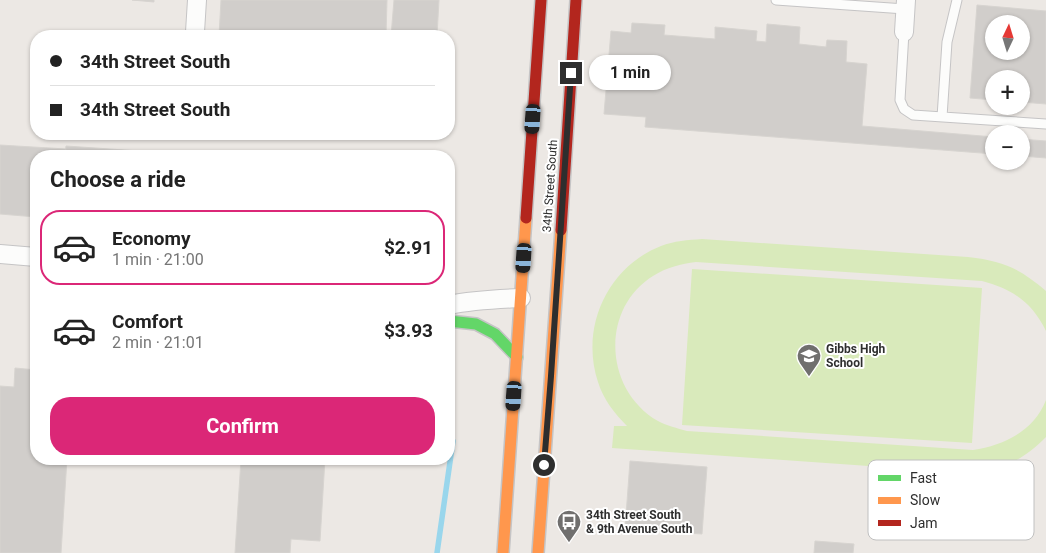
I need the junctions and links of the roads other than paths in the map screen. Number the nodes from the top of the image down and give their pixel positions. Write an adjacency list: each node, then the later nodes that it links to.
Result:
1 (197, 0): 7 (street)
2 (541, 0): 13 (main road, 34th Street South)
3 (576, 0): 19 (main road, 34th Street South)
4 (776, 0): 6 (lane)
5 (957, 0): 9 (lane)
6 (906, 4): 8 (street)
7 (195, 30)
8 (904, 32): 9 (lane)
9 (942, 117): 10 (lane)
10 (1046, 124)
11 (0, 254): 12 (street)
12 (30, 257)
13 (521, 298): 14 (street); 16 (main road); 18 (main road, 34th Street South)
14 (455, 304)
15 (455, 322): 18 (main road)
16 (531, 325)
17 (541, 351): 19 (main road)
18 (517, 357): 20 (main road, 34th Street South)
19 (551, 376): 21 (main road, 34th Street South)
20 (503, 553)
21 (538, 553)

